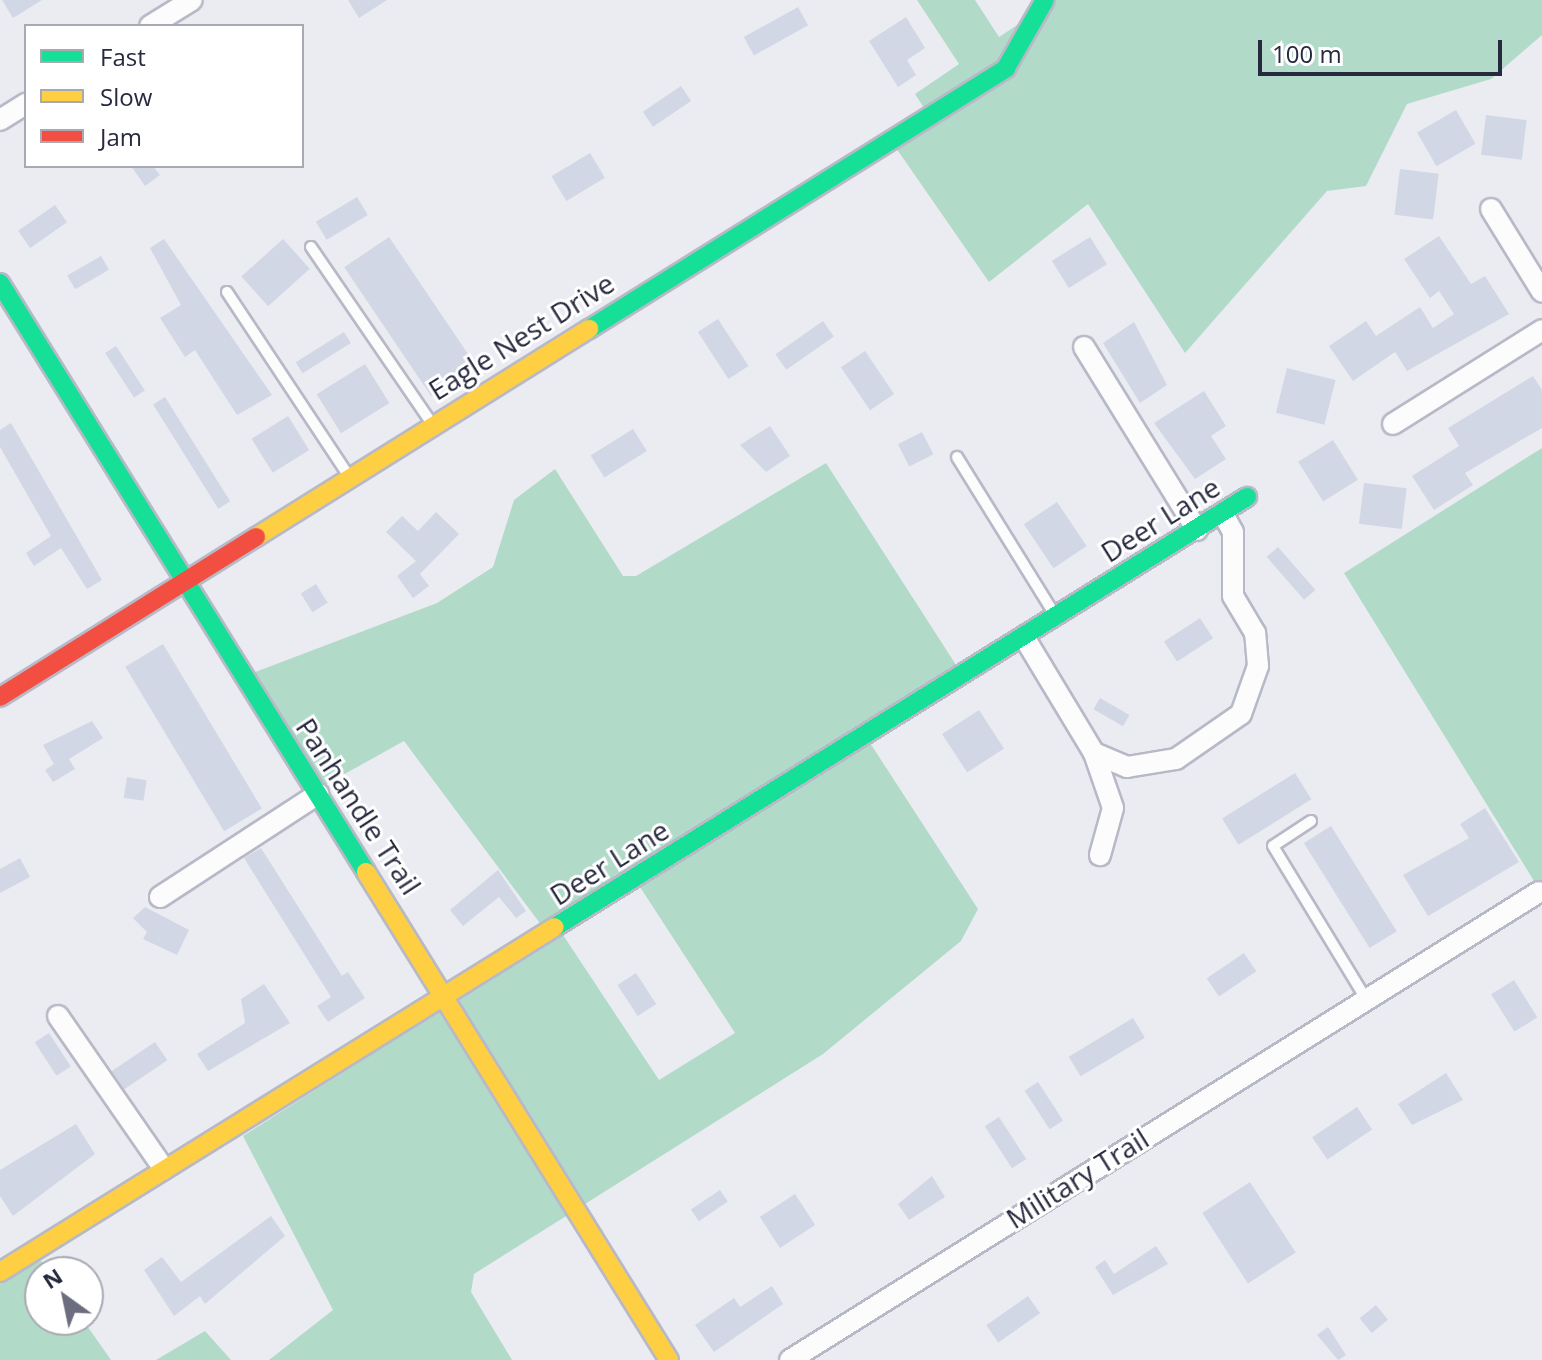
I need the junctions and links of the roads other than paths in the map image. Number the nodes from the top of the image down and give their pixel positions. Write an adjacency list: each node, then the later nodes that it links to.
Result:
1 (192, 0): 3 (street)
2 (1045, 0): 13 (street, Eagle Nest Drive)
3 (153, 24)
4 (24, 105): 5 (street)
5 (0, 120)
6 (1491, 209): 10 (street)
7 (311, 247): 13 (lane)
8 (0, 283): 20 (street, Panhandle Trail)
9 (227, 292): 16 (lane)
10 (1542, 292)
11 (1542, 330): 14 (street)
12 (1084, 347): 19 (street)
13 (432, 424): 16 (street, Eagle Nest Drive)
14 (1393, 424)
15 (957, 457): 21 (lane)
16 (348, 475): 20 (street, Eagle Nest Drive)
17 (1247, 497): 18 (street, Deer Lane)
18 (1223, 514): 19 (street, Deer Lane); 24 (street)
19 (1197, 530): 21 (street, Deer Lane)
20 (182, 584): 23 (street, Eagle Nest Drive); 25 (street, Panhandle Trail)
21 (1056, 617): 22 (street, Deer Lane)
22 (1024, 637): 24 (street); 30 (street, Deer Lane)
23 (0, 697)
24 (1094, 753): 27 (street)
25 (318, 794): 29 (street); 30 (street, Panhandle Trail)
26 (1311, 821): 31 (lane)
27 (1100, 855)
28 (1540, 891): 31 (street, Military Trail)
29 (160, 897)
30 (446, 996): 33 (street, Deer Lane); 35 (street, Panhandle Trail)
31 (1366, 999): 36 (street, Military Trail)
32 (58, 1016): 33 (street)
33 (164, 1169): 34 (street, Deer Lane)
34 (0, 1272)
35 (669, 1360)
36 (790, 1360)

